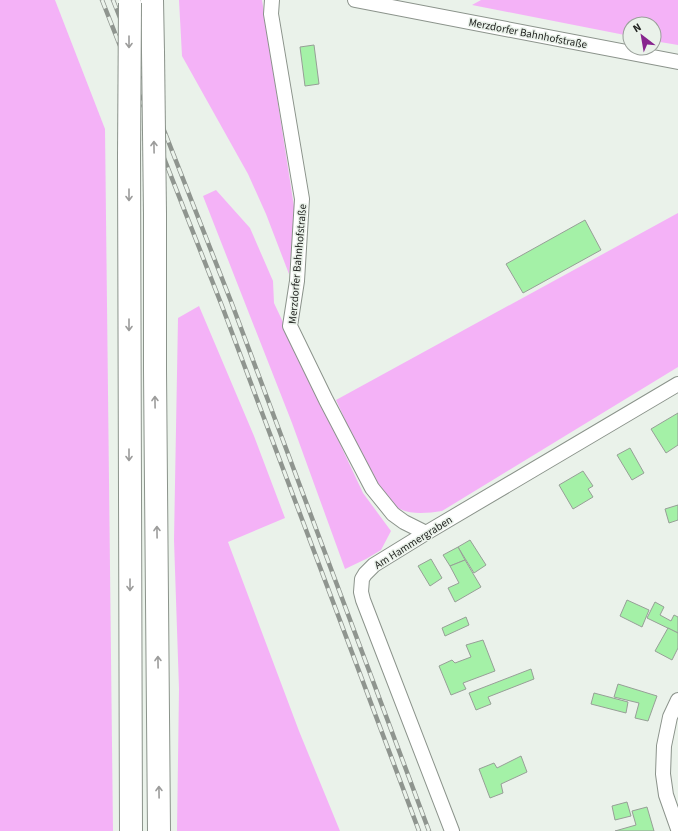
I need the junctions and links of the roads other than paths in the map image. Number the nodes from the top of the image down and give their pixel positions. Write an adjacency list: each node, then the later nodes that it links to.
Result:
1 (152, 0): 11 (main road, one-way to 1, bridge)
2 (272, 0): 7 (street, Merzdorfer Bahnhofstraße)
3 (355, 0): 5 (street, Merzdorfer Bahnhofstraße)
4 (130, 1): 10 (main road, one-way to 10, bridge)
5 (678, 62)
6 (678, 384): 7 (street, Am Hammergraben)
7 (426, 533): 12 (street, Am Hammergraben)
8 (678, 700): 9 (street)
9 (678, 829)
10 (131, 831)
11 (159, 831)
12 (452, 831)

